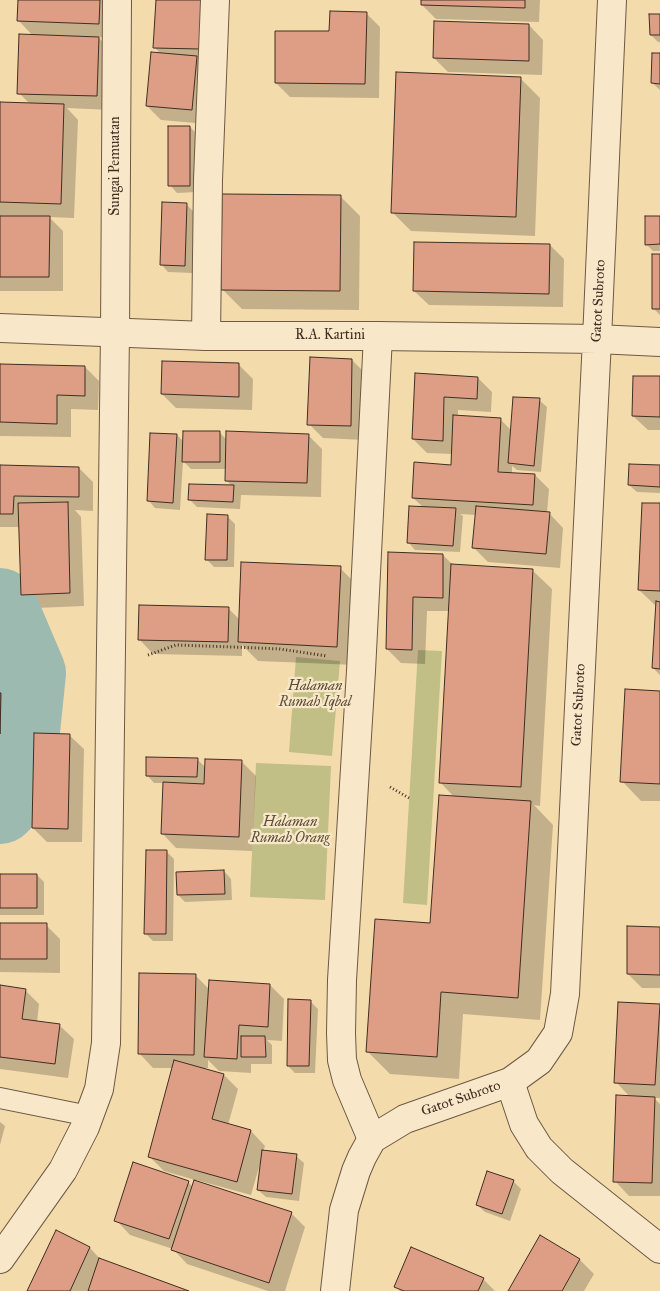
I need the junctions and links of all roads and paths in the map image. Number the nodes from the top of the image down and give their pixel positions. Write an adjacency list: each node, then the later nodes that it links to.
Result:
1 (118, 0): 5 (street, Sungai Pemuatan)
2 (215, 0): 6 (street)
3 (612, 0): 8 (street, Gatot Subroto)
4 (0, 328): 5 (street, R.A. Kartini)
5 (115, 332): 6 (street, R.A. Kartini); 14 (street, Sungai Pemuatan)
6 (206, 336): 7 (street, R.A. Kartini)
7 (378, 336): 8 (street, R.A. Kartini); 15 (street)
8 (597, 339): 9 (street, R.A. Kartini); 12 (street, Gatot Subroto)
9 (660, 342)
10 (139, 658): 11 (path)
11 (335, 658)
12 (510, 1082): 15 (street, Gatot Subroto); 16 (street)
13 (0, 1098): 14 (lane)
14 (88, 1116): 17 (street, Sungai Pemuatan)
15 (372, 1139): 18 (street)
16 (660, 1249)
17 (0, 1259)
18 (336, 1291)

